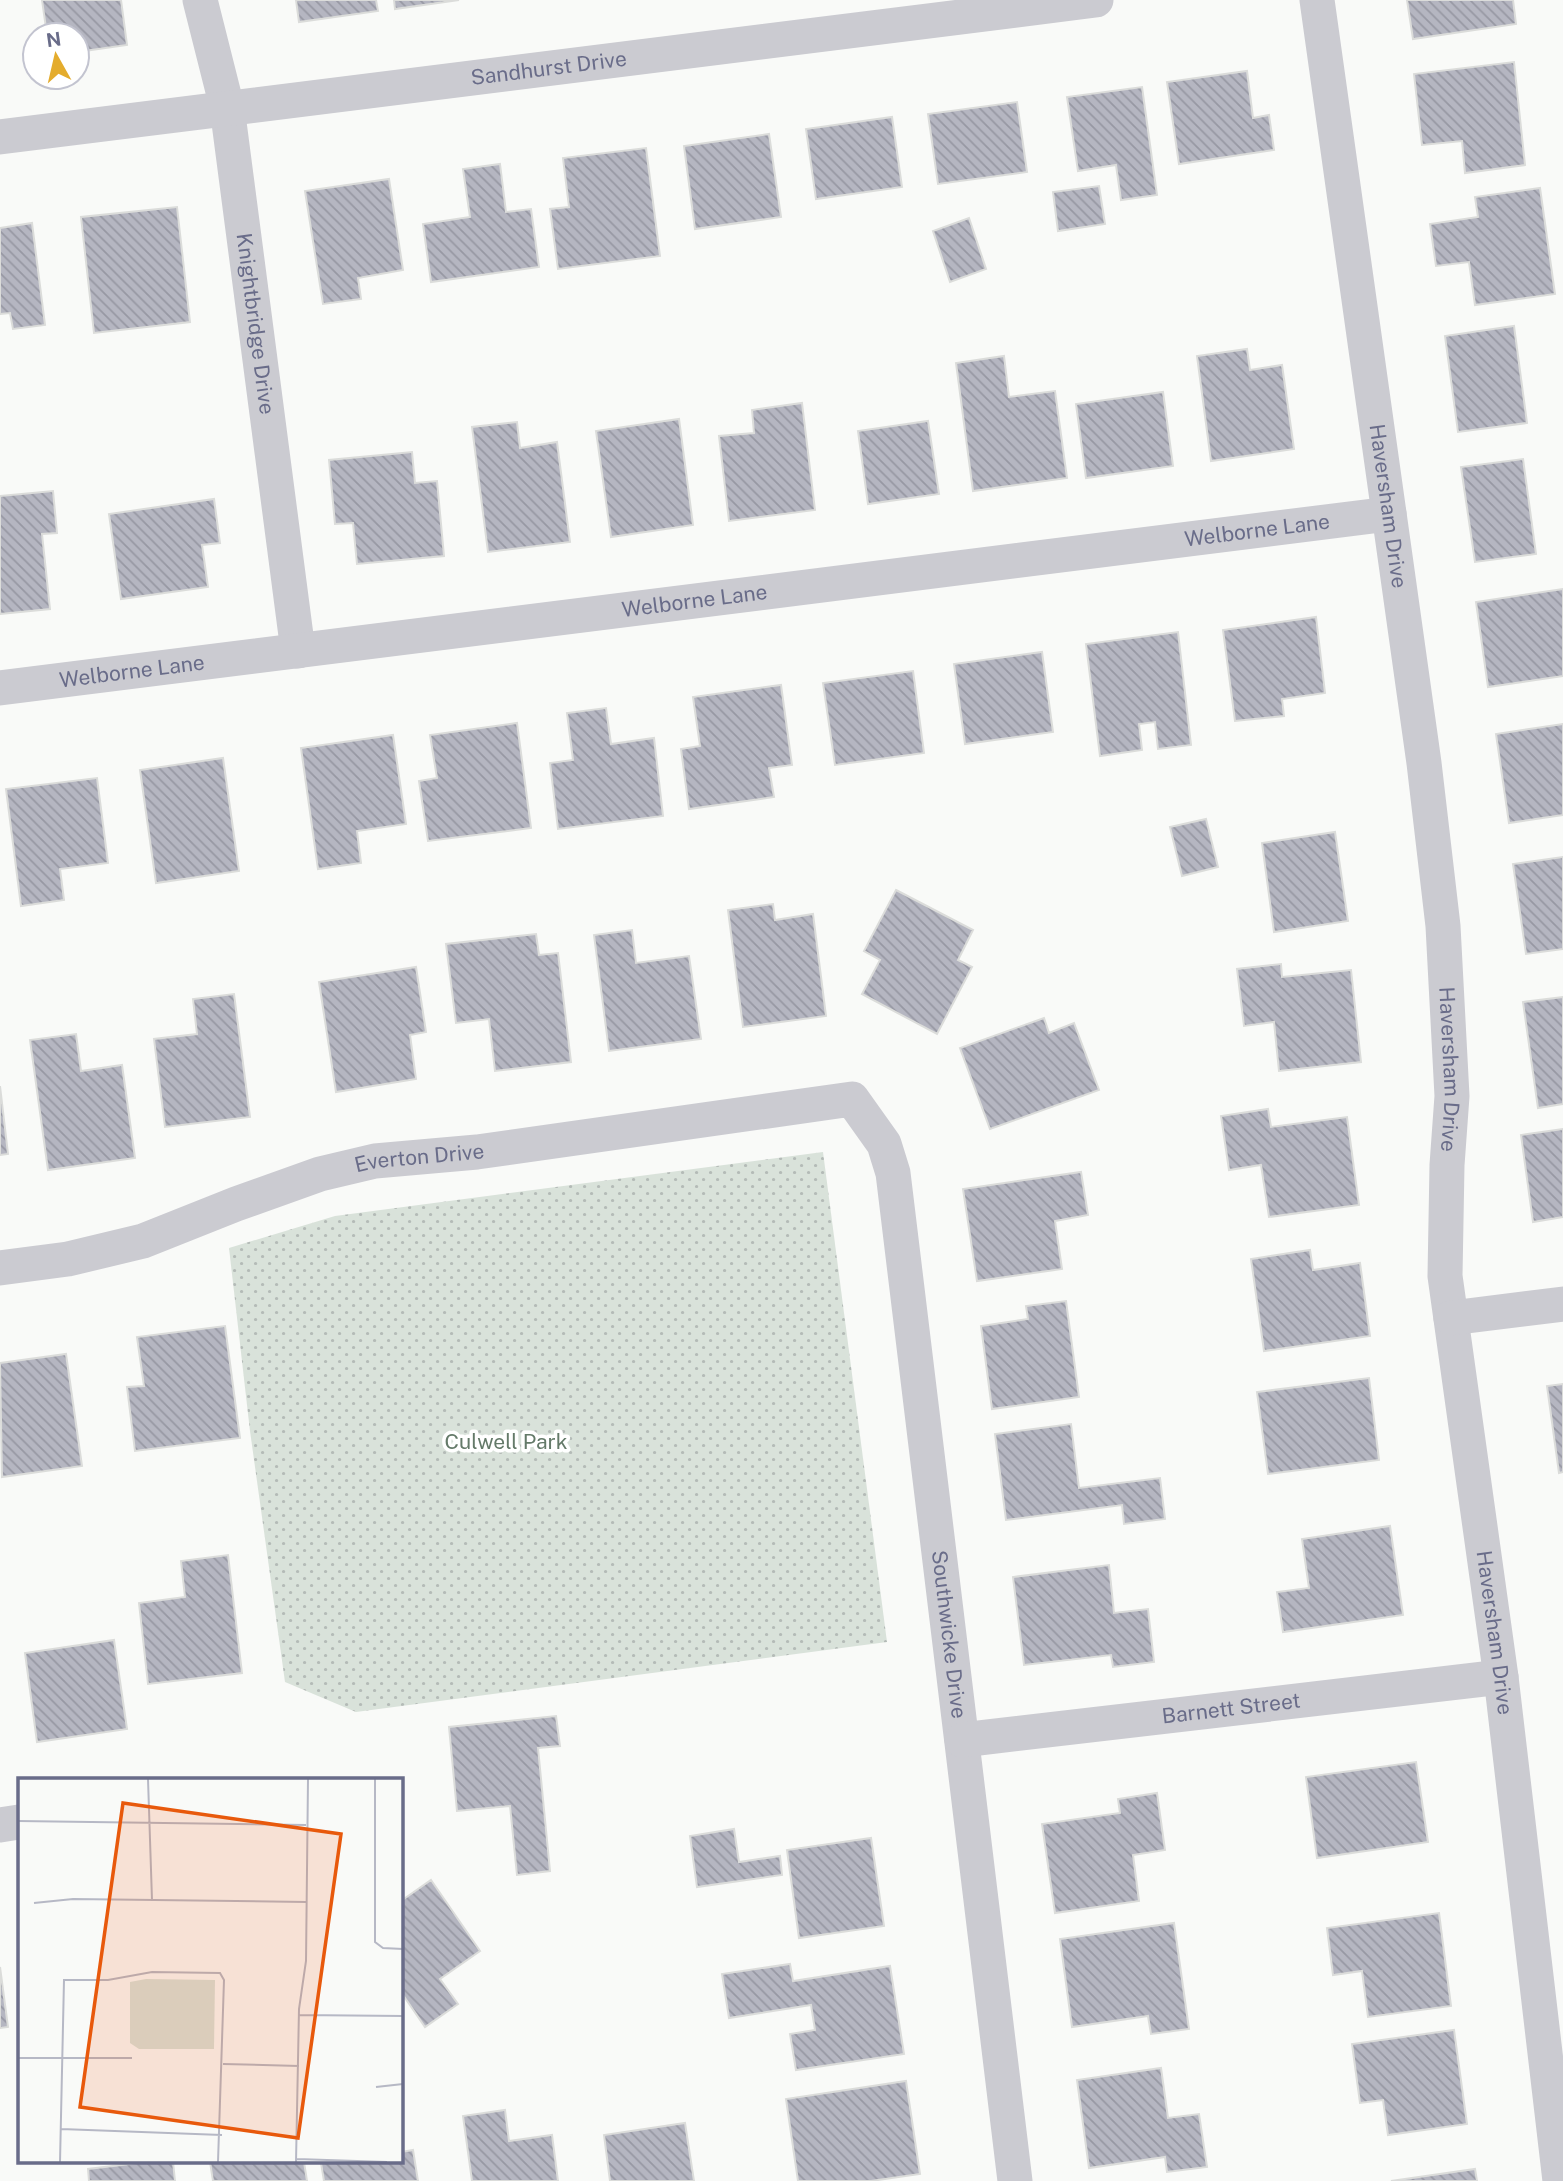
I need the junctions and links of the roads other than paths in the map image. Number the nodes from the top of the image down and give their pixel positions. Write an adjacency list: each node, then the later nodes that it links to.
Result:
1 (200, 0): 4 (street, Knightbridge Drive)
2 (1096, 0): 4 (street, Sandhurst Drive)
3 (1317, 0): 6 (street, Haversham Drive)
4 (226, 107): 5 (street, Sandhurst Drive); 7 (street, Knightbridge Drive)
5 (0, 136)
6 (1390, 514): 7 (street, Welborne Lane); 12 (street, Haversham Drive)
7 (298, 651): 8 (street, Welborne Lane)
8 (0, 688)
9 (852, 1099): 10 (street, Everton Drive); 14 (street, Southwicke Drive)
10 (0, 1268)
11 (1563, 1304): 12 (street)
12 (1451, 1318): 13 (street, Haversham Drive)
13 (1501, 1677): 14 (street, Barnett Street); 18 (street, Haversham Drive)
14 (962, 1740): 17 (street, Southwicke Drive)
15 (18, 1822): 16 (street)
16 (0, 1825)
17 (1015, 2181)
18 (1560, 2181)

